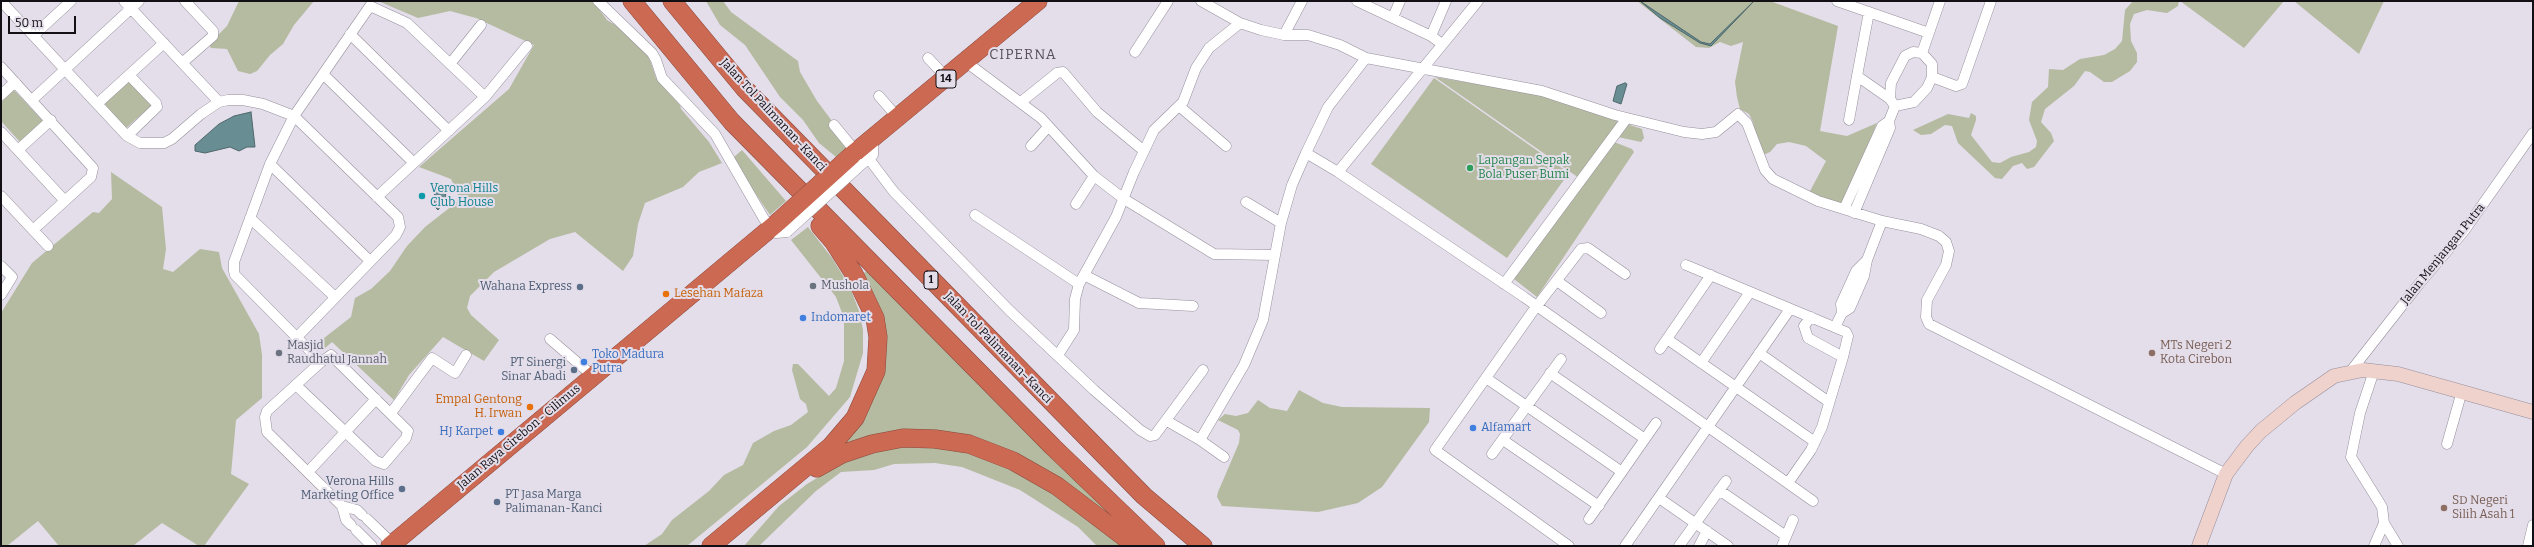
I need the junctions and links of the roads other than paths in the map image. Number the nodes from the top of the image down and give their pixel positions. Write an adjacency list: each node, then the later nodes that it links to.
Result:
1 (1, 1): 28 (street)
2 (139, 1): 20 (street)
3 (185, 1): 38 (street)
4 (598, 1): 94 (street)
5 (632, 1): 65 (highway)
6 (672, 1): 52 (highway, Jalan Tol Palimanan–Kanci / 1)
7 (687, 1): 52 (highway)
8 (1038, 1): 37 (highway, 14)
9 (1168, 1): 33 (street)
10 (1201, 1): 23 (street)
11 (1302, 1): 27 (street)
12 (1357, 1): 29 (street)
13 (1400, 1): 22 (street)
14 (1446, 1): 29 (street)
15 (1478, 1): 31 (street)
16 (1837, 1): 21 (street)
17 (1940, 1): 25 (street)
18 (1991, 1): 46 (street)
19 (66, 3): 28 (street)
20 (127, 5): 30 (street); 42 (street)
21 (1869, 12): 25 (street); 45 (street)
22 (1394, 15)
23 (1240, 23): 27 (street); 58 (street)
24 (481, 25): 39 (street)
25 (1929, 33): 34 (street)
26 (350, 34): 39 (street); 43 (street); 68 (street)
27 (1284, 34): 36 (street)
28 (34, 35): 42 (street)
29 (1431, 36): 31 (street)
30 (164, 43): 38 (street); 44 (street)
31 (1442, 44): 41 (street)
32 (527, 46): 51 (street)
33 (1135, 52)
34 (1922, 53): 46 (street); 56 (street)
35 (928, 58): 47 (street)
36 (1366, 58): 41 (street); 76 (street)
37 (966, 62): 47 (highway, 14); 55 (street)
38 (182, 63): 54 (street)
39 (450, 64): 51 (street)
40 (1, 67): 48 (street)
41 (1421, 69): 61 (street); 80 (street)
42 (66, 70): 53 (street); 57 (street)
43 (323, 74): 59 (street); 78 (street)
44 (129, 75): 57 (street); 71 (street)
45 (1857, 76): 56 (street); 63 (street)
46 (1932, 77): 56 (street)
47 (947, 78): 60 (highway, 14)
48 (15, 82): 49 (street); 53 (street)
49 (1, 95)
50 (879, 96): 60 (street)
51 (485, 97): 68 (street)
52 (755, 99): 174 (highway, Jalan Tol Palimanan–Kanci / 1)
53 (32, 100): 62 (street)
54 (219, 102): 59 (street); 71 (street)
55 (1022, 102): 67 (street); 75 (street)
56 (1893, 103): 64 (street)
57 (97, 104): 71 (street)
58 (1179, 106): 73 (street); 75 (street)
59 (294, 116): 79 (street); 83 (street)
60 (898, 118): 77 (highway, 14)
61 (1627, 118): 88 (street); 105 (street)
62 (51, 120): 74 (street); 85 (street)
63 (1849, 120)
64 (1889, 121): 88 (street); 89 (street)
65 (732, 122): 170 (highway); 173 (highway)
66 (834, 125): 77 (street)
67 (1048, 127): 72 (street); 81 (street)
68 (448, 131): 78 (street)
69 (1, 132): 74 (street)
70 (2533, 133): 128 (street, Jalan Menjangan Putra)
71 (127, 136)
72 (1031, 146)
73 (1226, 146)
74 (18, 150): 85 (street)
75 (1144, 151): 84 (street)
76 (1306, 153): 80 (street); 93 (street)
77 (860, 158): 94 (highway, 14, bridge); 121 (street)
78 (414, 163): 83 (street)
79 (270, 164): 91 (street); 98 (street)
80 (1338, 172): 105 (street)
81 (1094, 176): 84 (street); 87 (street)
82 (1, 196): 95 (street)
83 (377, 197): 98 (street)
84 (1124, 199): 97 (street); 103 (street)
85 (65, 200): 95 (street)
86 (1246, 202): 93 (street)
87 (1076, 204)
88 (1844, 209): 89 (street)
89 (1854, 213): 92 (street)
90 (975, 215): 103 (street)
91 (250, 218): 108 (street); 117 (street)
92 (1882, 221): 114 (street); 153 (street)
93 (1282, 223): 97 (street)
94 (778, 227): 130 (highway, Jalan Raya Cirebon - Cilimus / 14)
95 (33, 230): 96 (street)
96 (48, 246)
97 (1275, 255): 145 (street)
98 (370, 261): 108 (street)
99 (1686, 265): 102 (street)
100 (1, 266): 107 (street)
101 (1625, 274): 104 (street)
102 (1711, 275): 106 (street); 116 (street)
103 (1081, 279): 109 (street); 121 (street)
104 (1558, 281): 110 (street); 112 (street)
105 (1504, 284): 110 (street)
106 (1750, 292): 111 (street); 125 (street)
107 (1, 295)
108 (335, 297): 117 (street)
109 (1194, 306)
110 (1538, 306): 131 (street); 142 (street)
111 (1790, 308): 113 (street); 119 (street)
112 (1601, 313)
113 (1811, 317): 114 (street); 122 (street)
114 (1835, 327): 122 (street)
115 (550, 339): 130 (street)
116 (1667, 339): 118 (street); 125 (street)
117 (300, 341): 123 (street)
118 (1660, 349)
119 (1760, 353): 133 (street); 136 (street)
120 (466, 355): 139 (street)
121 (1058, 356): 140 (street)
122 (1843, 357): 136 (street)
123 (318, 359): 132 (street); 135 (street)
124 (1561, 359): 129 (street)
125 (1701, 363): 133 (street)
126 (1203, 370): 140 (street)
127 (2374, 371): 128 (street); 134 (street); 164 (street)
128 (2350, 372): 153 (street)
129 (1550, 373): 137 (street); 144 (street)
130 (592, 376): 168 (highway, Jalan Raya Cirebon - Cilimus / 14)
131 (1486, 378): 137 (street); 175 (street)
132 (296, 385): 143 (street); 151 (street)
133 (1736, 387): 142 (street); 147 (street)
134 (2462, 391): 138 (street); 148 (street)
135 (376, 399): 139 (street); 143 (street)
136 (1829, 402): 147 (street)
137 (1527, 406): 146 (street); 152 (street)
138 (2533, 412)
139 (391, 413): 143 (street)
140 (1166, 421): 145 (street)
141 (1656, 423): 144 (street)
142 (1709, 426): 155 (street); 157 (street)
143 (345, 432): 151 (street)
144 (1645, 439): 152 (street)
145 (1200, 440): 150 (street)
146 (1503, 440): 149 (street); 160 (street)
147 (1815, 442): 155 (street)
148 (2447, 444)
149 (1492, 454)
150 (1224, 457)
151 (308, 472): 159 (street)
152 (1622, 472): 160 (street)
153 (2226, 474): 180 (street)
154 (1726, 481): 156 (street)
155 (1788, 482): 158 (street)
156 (1719, 490): 163 (street); 167 (street)
157 (1659, 498): 163 (street); 176 (street)
158 (1813, 501)
159 (342, 506): 168 (street); 169 (street)
160 (1598, 506): 161 (street)
161 (1589, 520)
162 (1793, 520): 167 (street)
163 (1695, 523): 166 (street); 177 (street)
164 (2384, 523): 181 (street); 182 (street)
165 (2533, 525): 183 (street)
166 (1707, 531): 178 (street); 179 (street)
167 (1784, 541)
168 (392, 545)
169 (372, 546)
170 (711, 546)
171 (723, 546): 172 (highway)
172 (1136, 546)
173 (1156, 546)
174 (1203, 546)
175 (1569, 546)
176 (1625, 546)
177 (1679, 546)
178 (1699, 546)
179 (1728, 546)
180 (2199, 546)
181 (2374, 546)
182 (2398, 546)
183 (2528, 546)

